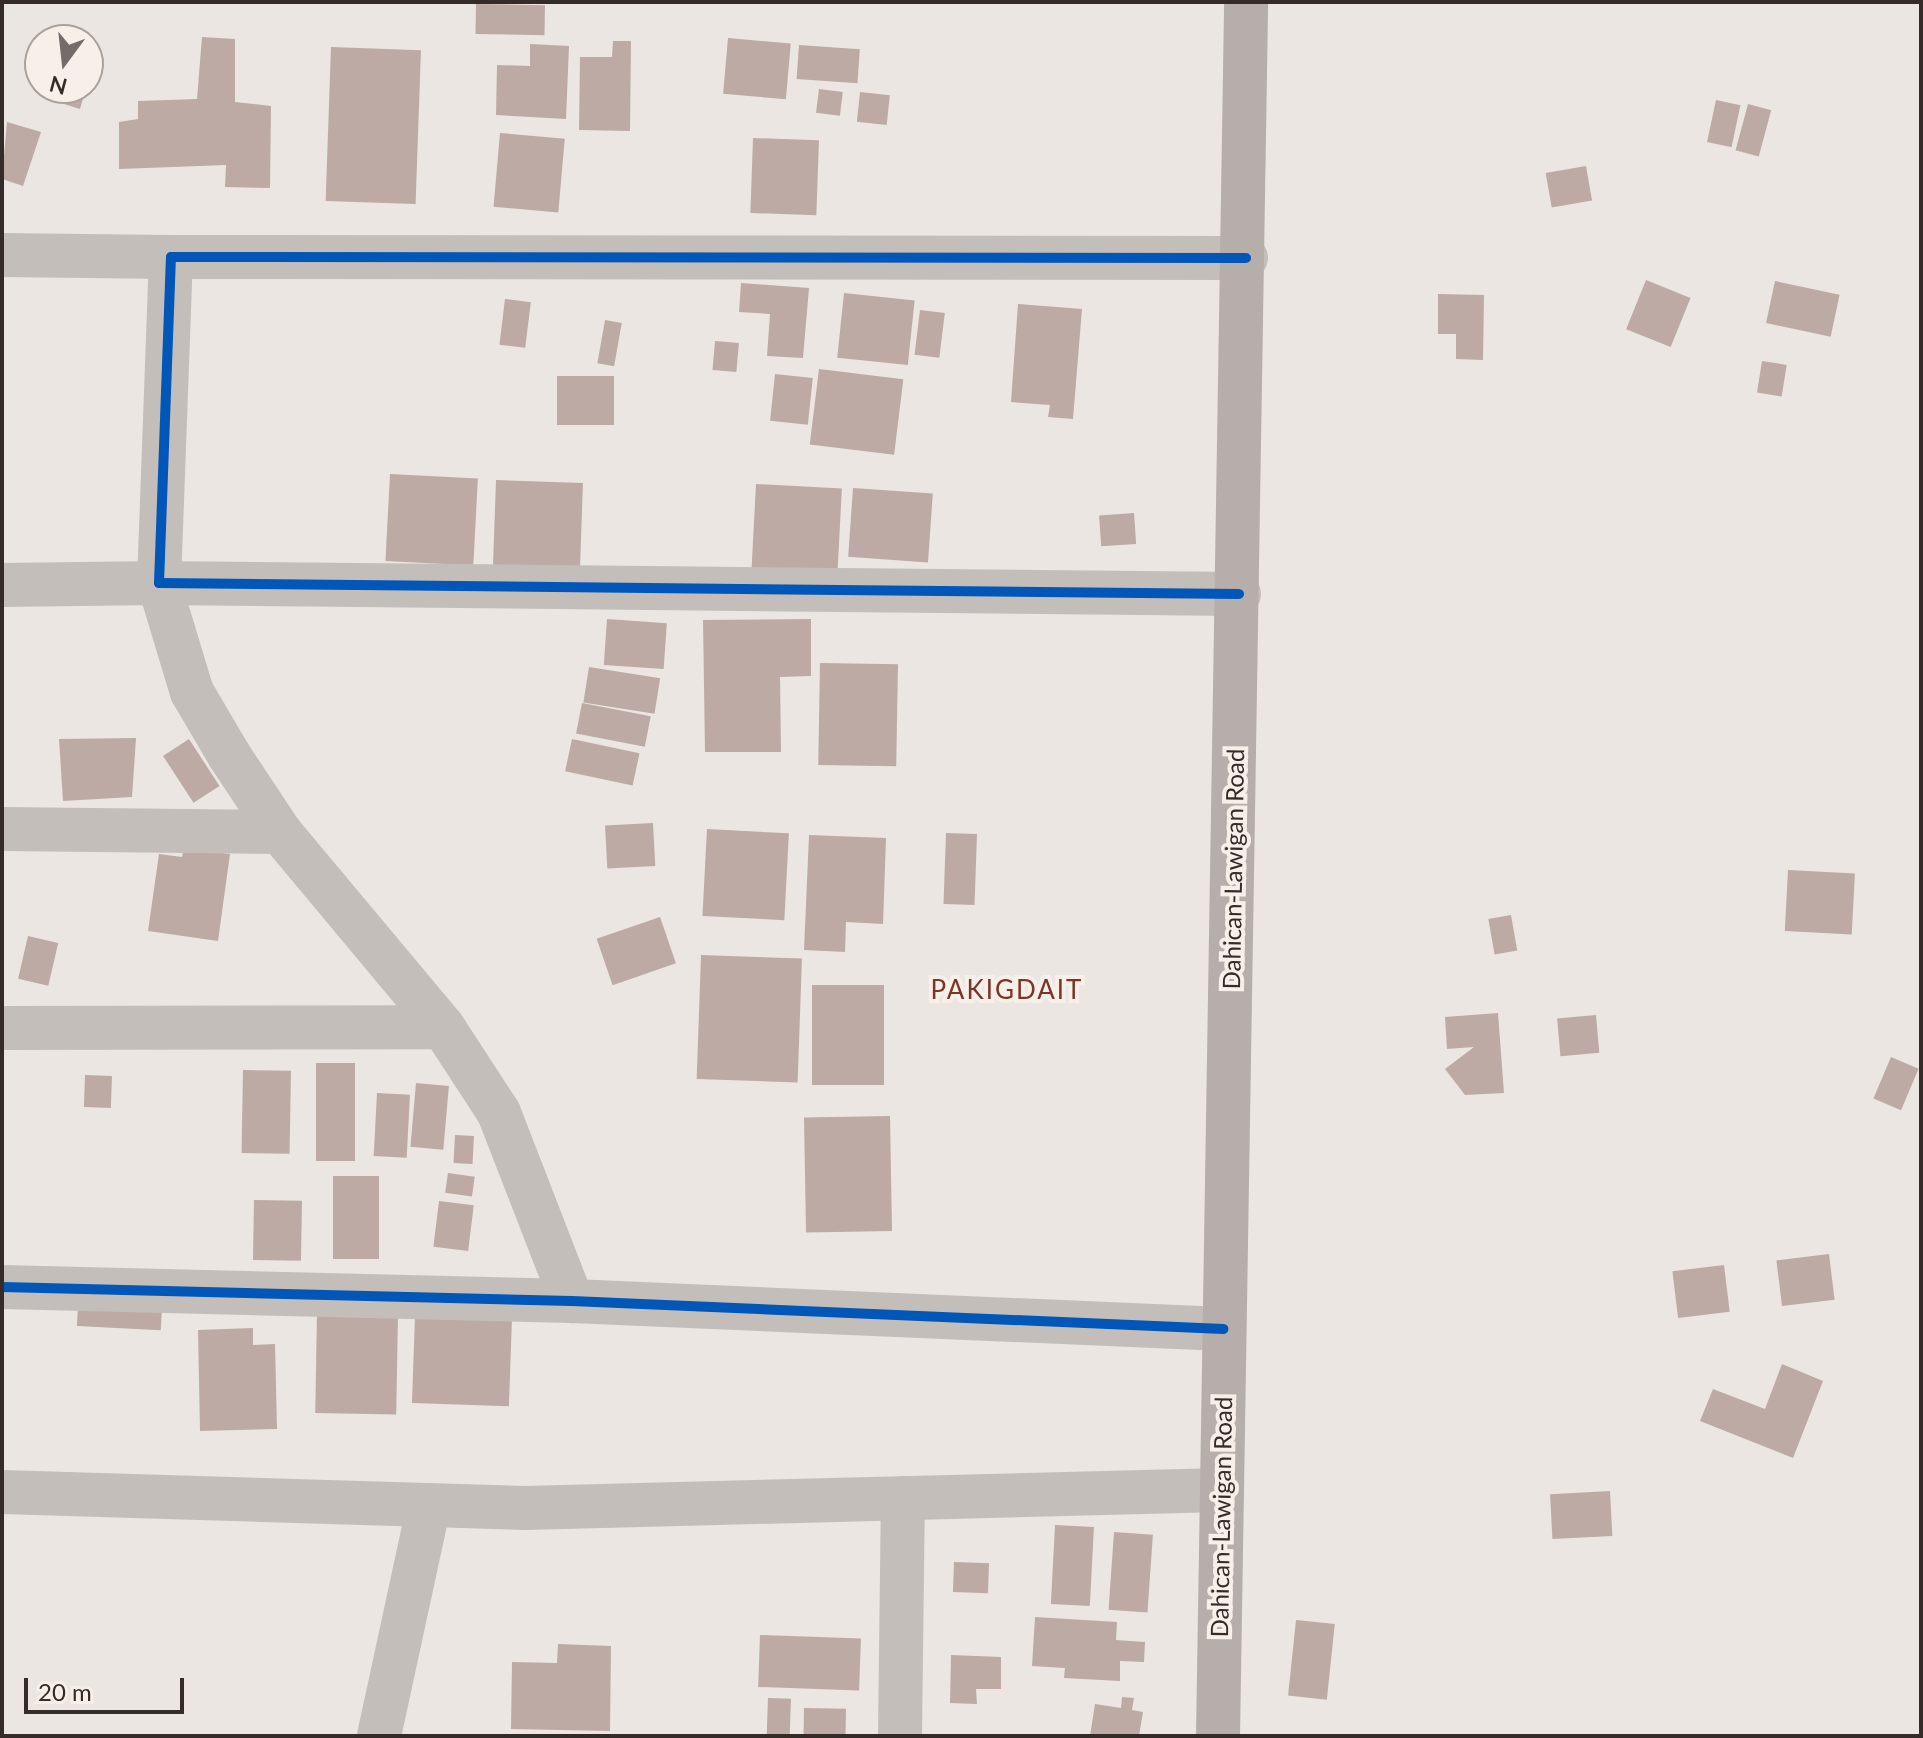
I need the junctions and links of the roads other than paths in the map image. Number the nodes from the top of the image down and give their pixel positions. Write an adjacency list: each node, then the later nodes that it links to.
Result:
1 (1246, 2): 4 (main road, Dahican-Lawigan Road)
2 (2, 255): 3 (street)
3 (171, 257): 4 (street); 5 (street)
4 (1246, 258): 7 (main road, Dahican-Lawigan Road)
5 (159, 583): 6 (street); 7 (street); 9 (street)
6 (2, 585)
7 (1239, 594): 14 (main road, Dahican-Lawigan Road)
8 (2, 829): 9 (street)
9 (280, 832): 10 (street)
10 (443, 1027): 11 (street); 13 (street)
11 (2, 1028)
12 (2, 1287): 13 (street)
13 (572, 1301): 14 (street)
14 (1223, 1329): 15 (main road, Dahican-Lawigan Road)
15 (1222, 1490): 17 (street); 21 (main road, Dahican-Lawigan Road)
16 (2, 1492): 18 (street)
17 (903, 1498): 18 (street); 20 (street)
18 (429, 1505): 19 (street)
19 (379, 1736)
20 (900, 1736)
21 (1218, 1736)

